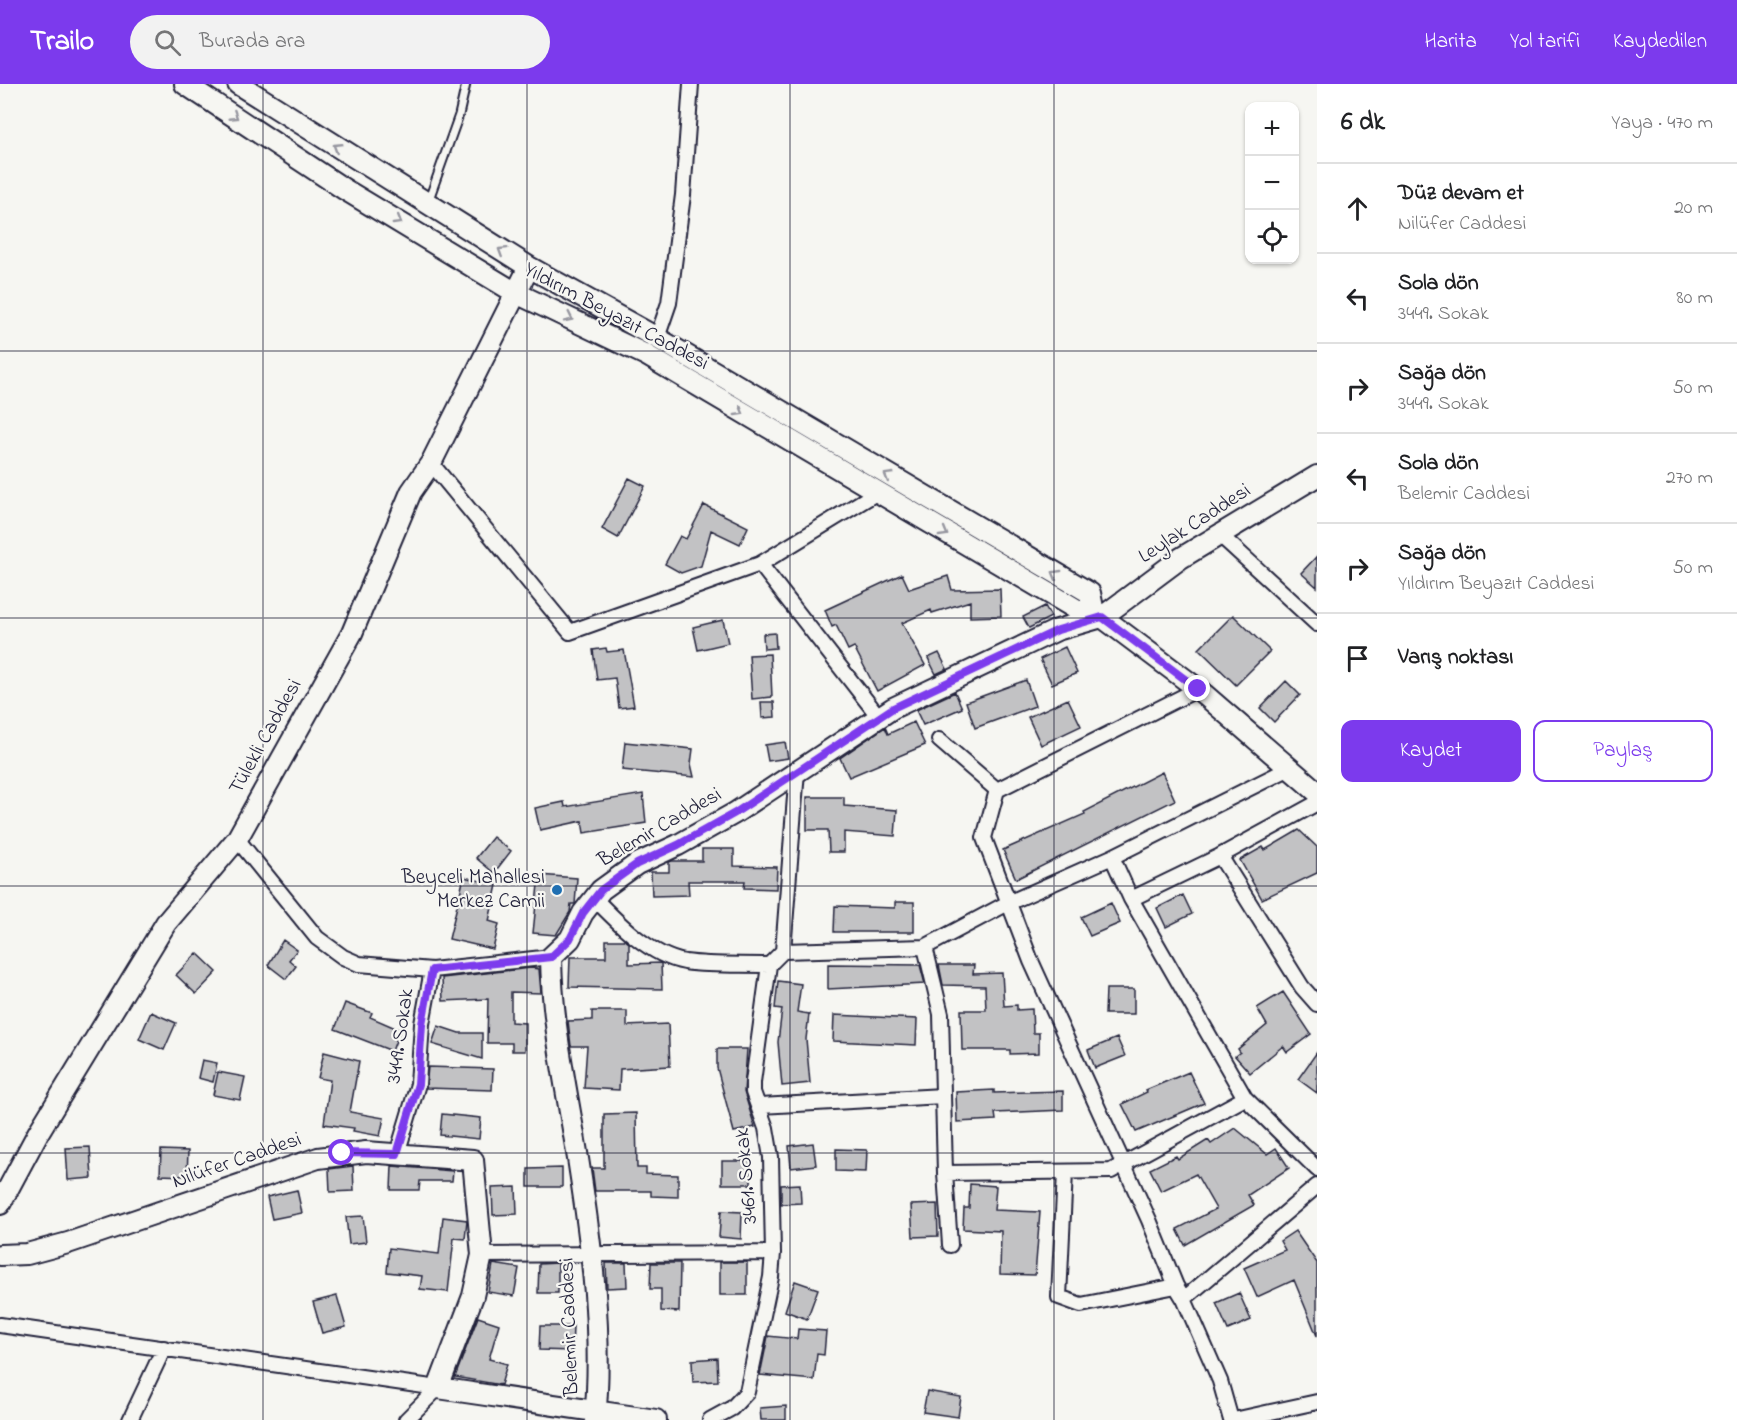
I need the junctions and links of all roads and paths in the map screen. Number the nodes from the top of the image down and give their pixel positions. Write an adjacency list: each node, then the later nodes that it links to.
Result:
1 (185, 84): 7 (street, Yıldırım Beyazıt Caddesi, one-way to 7)
2 (238, 84): 5 (street, Yıldırım Beyazıt Caddesi, one-way to 2)
3 (466, 84): 5 (lane)
4 (691, 84): 8 (street)
5 (427, 204): 6 (street, Yıldırım Beyazıt Caddesi, one-way to 5)
6 (529, 267): 7 (street, Tülekli Caddesi); 8 (street, Yıldırım Beyazıt Caddesi)
7 (516, 293): 9 (street, Tülekli Caddesi); 11 (street, Yıldırım Beyazıt Caddesi, one-way to 11)
8 (657, 338): 14 (street, Yıldırım Beyazıt Caddesi, one-way to 8)
9 (431, 463): 13 (street); 24 (street, Tülekli Caddesi)
10 (1317, 477): 12 (street, Leylak Caddesi)
11 (876, 493): 13 (street); 14 (street, Yıldırım Beyazıt Caddesi, one-way to 14)
12 (1218, 534): 14 (street, Leylak Caddesi); 15 (street)
13 (760, 564): 17 (street)
14 (1098, 615): 16 (street, Yıldırım Beyazıt Caddesi); 17 (street, Belemir Caddesi)
15 (1317, 624)
16 (1198, 689): 19 (street, Yıldırım Beyazıt Caddesi); 21 (street)
17 (879, 717): 20 (street, Belemir Caddesi)
18 (939, 740): 21 (street)
19 (1290, 768): 22 (street, Yıldırım Beyazıt Caddesi); 26 (street)
20 (797, 771): 27 (street, Belemir Caddesi); 31 (street)
21 (997, 790): 29 (street)
22 (1317, 792)
23 (1317, 803): 25 (street)
24 (237, 839): 34 (street); 45 (street, Tülekli Caddesi)
25 (1220, 856): 28 (street); 35 (street)
26 (1112, 857): 28 (street); 29 (street)
27 (594, 898): 32 (street, Belemir Caddesi); 33 (street)
28 (1131, 899): 37 (street)
29 (1008, 903): 30 (street); 40 (street)
30 (925, 947): 31 (street); 36 (street)
31 (783, 951): 33 (street)
32 (551, 957): 34 (street, 3449. Sokak); 48 (street, Belemir Caddesi)
33 (769, 965): 38 (street, 3461. Sokak)
34 (432, 970): 39 (street, 3449. Sokak)
35 (1317, 1004)
36 (943, 1096): 38 (street); 43 (street)
37 (1245, 1098): 40 (street); 41 (street)
38 (760, 1106): 47 (street, 3461. Sokak)
39 (397, 1154): 49 (street, Nilüfer Caddesi); 50 (street, Nilüfer Caddesi)
40 (1123, 1165): 42 (street); 51 (street)
41 (1317, 1169)
42 (1065, 1172): 43 (street); 51 (street)
43 (945, 1173): 46 (street)
44 (1317, 1186): 52 (street)
45 (0, 1204)
46 (950, 1245)
47 (774, 1253): 48 (street); 61 (street, 3461. Sokak)
48 (592, 1254): 50 (street); 57 (street, Belemir Caddesi)
49 (0, 1255)
50 (482, 1255): 55 (street, Nilüfer Caddesi)
51 (1176, 1286): 52 (street)
52 (1184, 1299): 62 (street)
53 (0, 1325): 54 (street)
54 (164, 1348): 55 (street); 58 (street)
55 (438, 1388): 57 (street); 59 (street)
56 (1317, 1402): 62 (street)
57 (596, 1415): 60 (street)
58 (130, 1420)
59 (406, 1420)
60 (656, 1420)
61 (710, 1420)
62 (1233, 1420)

